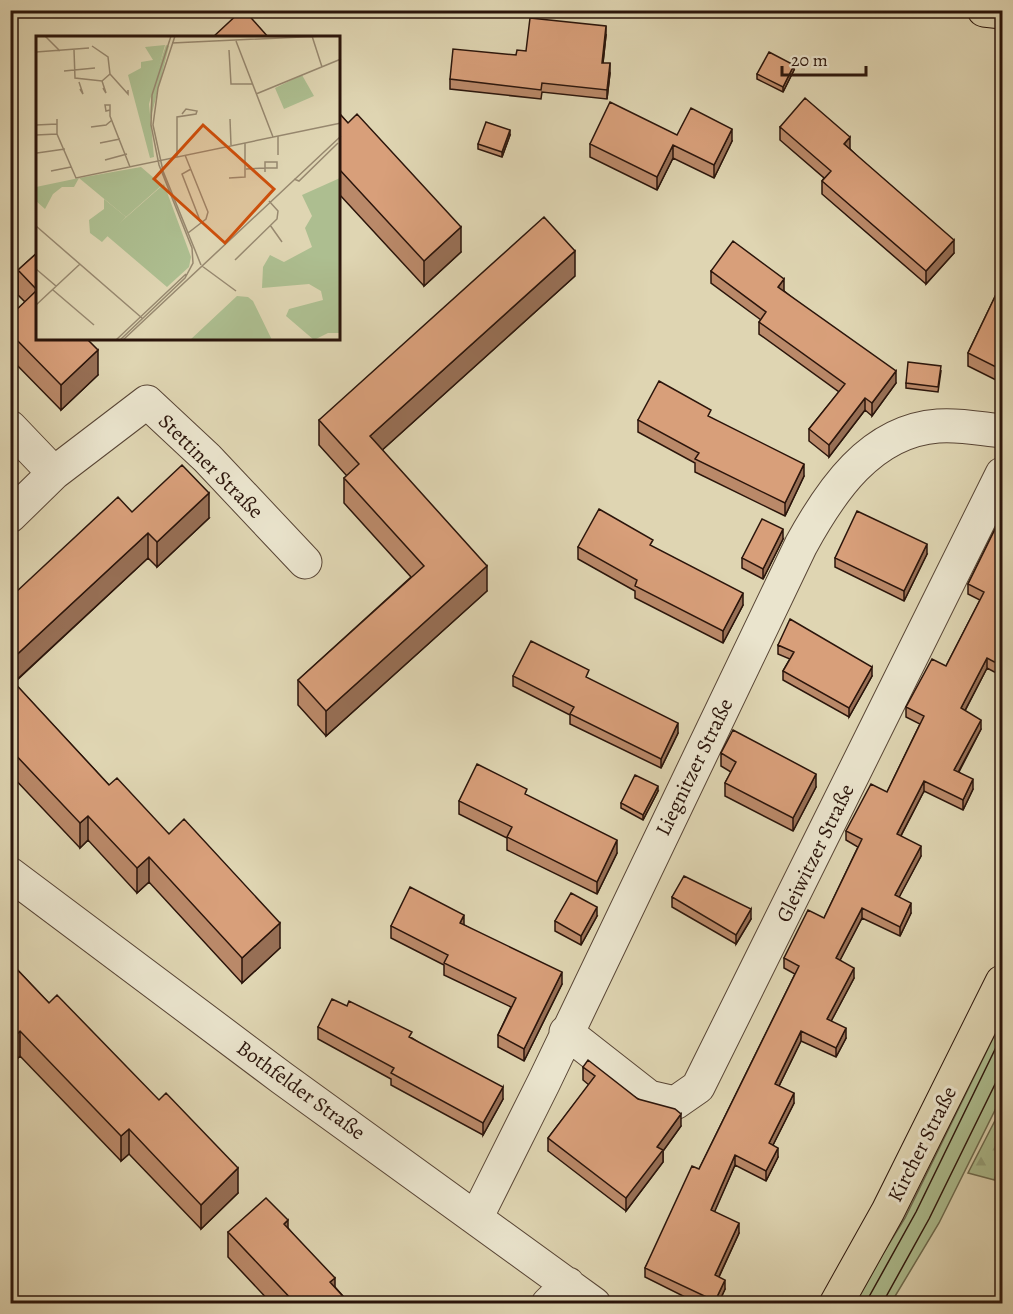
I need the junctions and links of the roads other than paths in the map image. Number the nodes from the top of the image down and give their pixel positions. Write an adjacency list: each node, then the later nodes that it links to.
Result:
1 (984, 10): 2 (main road)
2 (1002, 12)
3 (10, 427): 5 (street)
4 (1002, 431): 11 (street, Liegnitzer Straße)
5 (54, 473): 7 (street, Stettiner Straße); 8 (street, Stettiner Straße)
6 (1002, 474): 11 (street, Gleiwitzer Straße)
7 (10, 516)
8 (305, 562)
9 (10, 874): 12 (street, Bothfelder Straße)
10 (1002, 982): 15 (main road, Kircher Straße)
11 (566, 1032): 12 (street, Liegnitzer Straße)
12 (476, 1218): 13 (street, Bothfelder Straße)
13 (558, 1294): 14 (street, Bothfelder Straße)
14 (594, 1304)
15 (836, 1304)

